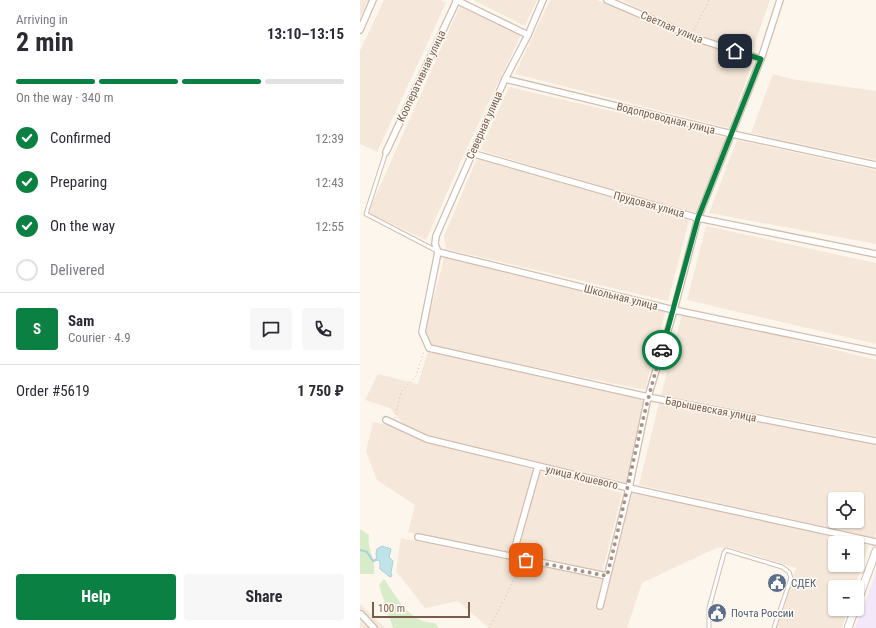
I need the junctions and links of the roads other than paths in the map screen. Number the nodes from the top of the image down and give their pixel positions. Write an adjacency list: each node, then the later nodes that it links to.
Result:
1 (373, 0): 6 (street)
2 (457, 0): 7 (street); 11 (street, Кооперативная улица)
3 (543, 0): 7 (street, Северная улица)
4 (607, 0): 8 (street, Светлая улица)
5 (780, 0): 8 (street)
6 (360, 30)
7 (528, 35): 9 (street, Северная улица)
8 (761, 59): 10 (street)
9 (504, 79): 10 (street, Водопроводная улица); 12 (street, Северная улица)
10 (732, 134): 13 (street, Водопроводная улица); 14 (street)
11 (386, 152): 15 (lane)
12 (471, 153): 14 (street, Прудовая улица); 15 (street, Северная улица)
13 (876, 164)
14 (698, 218): 16 (street, Прудовая улица); 17 (street)
15 (438, 252): 17 (street, Школьная улица); 18 (street, Северная улица)
16 (876, 254)
17 (674, 310): 19 (street, Школьная улица); 20 (street)
18 (428, 347): 20 (street, Барышевская улица)
19 (876, 352)
20 (648, 397): 22 (street, Барышевская улица); 24 (street)
21 (386, 420): 23 (street, улица Кошевого)
22 (876, 441)
23 (538, 466): 24 (street, улица Кошевого); 28 (street)
24 (629, 488): 26 (street, улица Кошевого); 29 (street)
25 (418, 537): 28 (street)
26 (876, 542)
27 (876, 551): 30 (street)
28 (512, 558): 29 (street)
29 (607, 576): 31 (street)
30 (864, 584)
31 (600, 606)
32 (361, 614): 34 (street)
33 (852, 616): 37 (street)
34 (374, 628)
35 (709, 628): 36 (lane)
36 (774, 628)
37 (848, 628)

